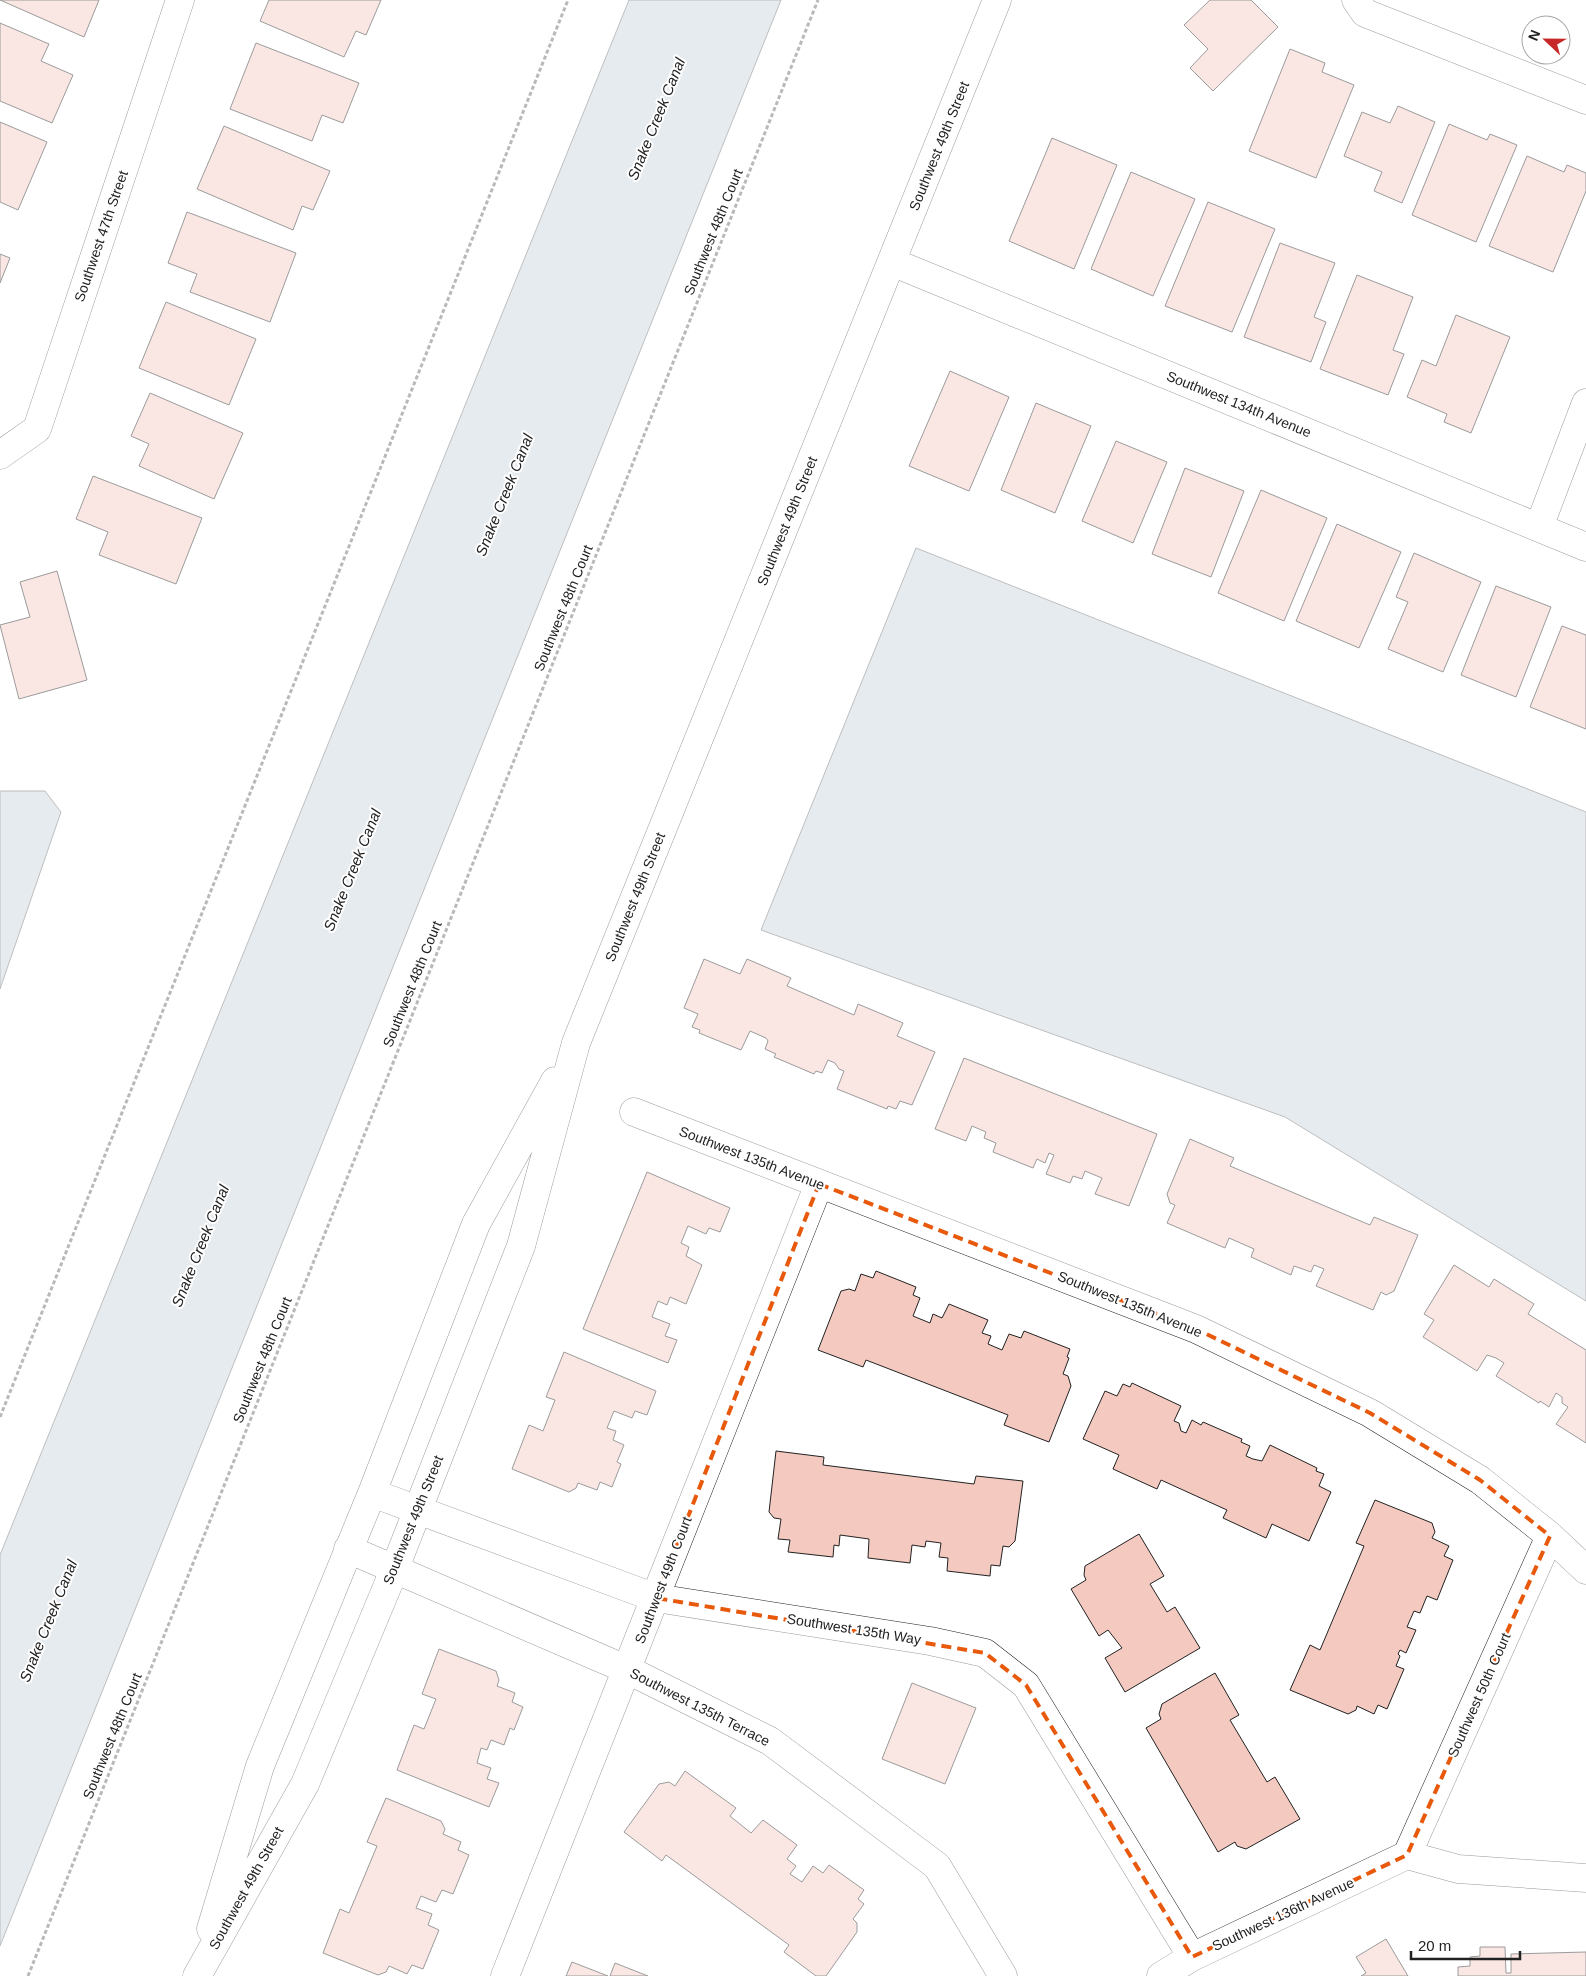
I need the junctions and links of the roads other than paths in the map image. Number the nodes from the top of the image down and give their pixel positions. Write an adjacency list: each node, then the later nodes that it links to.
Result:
1 (180, 0): 7 (street, Southwest 47th Street)
2 (997, 0): 5 (street, Southwest 49th Street)
3 (1356, 0): 4 (street)
4 (1586, 100)
5 (892, 262): 8 (street, Southwest 134th Avenue); 10 (street, Southwest 49th Street)
6 (1586, 403): 8 (street)
7 (0, 455)
8 (1539, 527): 9 (street, Southwest 134th Avenue)
9 (1586, 547)
10 (576, 1042): 13 (street, Southwest 49th Street); 14 (street, Southwest 49th Street)
11 (634, 1112): 12 (street, Southwest 135th Avenue)
12 (819, 1184): 15 (street, Southwest 135th Avenue); 19 (street, Southwest 49th Court)
13 (372, 1493): 14 (street, Southwest 135th Way); 16 (street, Southwest 49th Street)
14 (418, 1510): 17 (street, Southwest 49th Street); 19 (street, Southwest 135th Way)
15 (1550, 1536): 18 (street, Southwest 135th Avenue); 21 (street, Southwest 50th Court)
16 (348, 1549): 17 (street, Southwest 135th Terrace); 24 (street, Southwest 49th Street)
17 (395, 1568): 20 (street, Southwest 135th Terrace); 24 (street, Southwest 49th Street)
18 (1586, 1570)
19 (656, 1598): 20 (street, Southwest 49th Court); 23 (street, Southwest 135th Way)
20 (628, 1670): 25 (street, Southwest 49th Court); 26 (street, Southwest 135th Terrace)
21 (1407, 1855): 22 (street); 23 (street, Southwest 136th Avenue)
22 (1586, 1878)
23 (1192, 1957): 27 (street, Southwest 136th Avenue)
24 (197, 1976)
25 (505, 1976)
26 (1003, 1976)
27 (1161, 1976)

